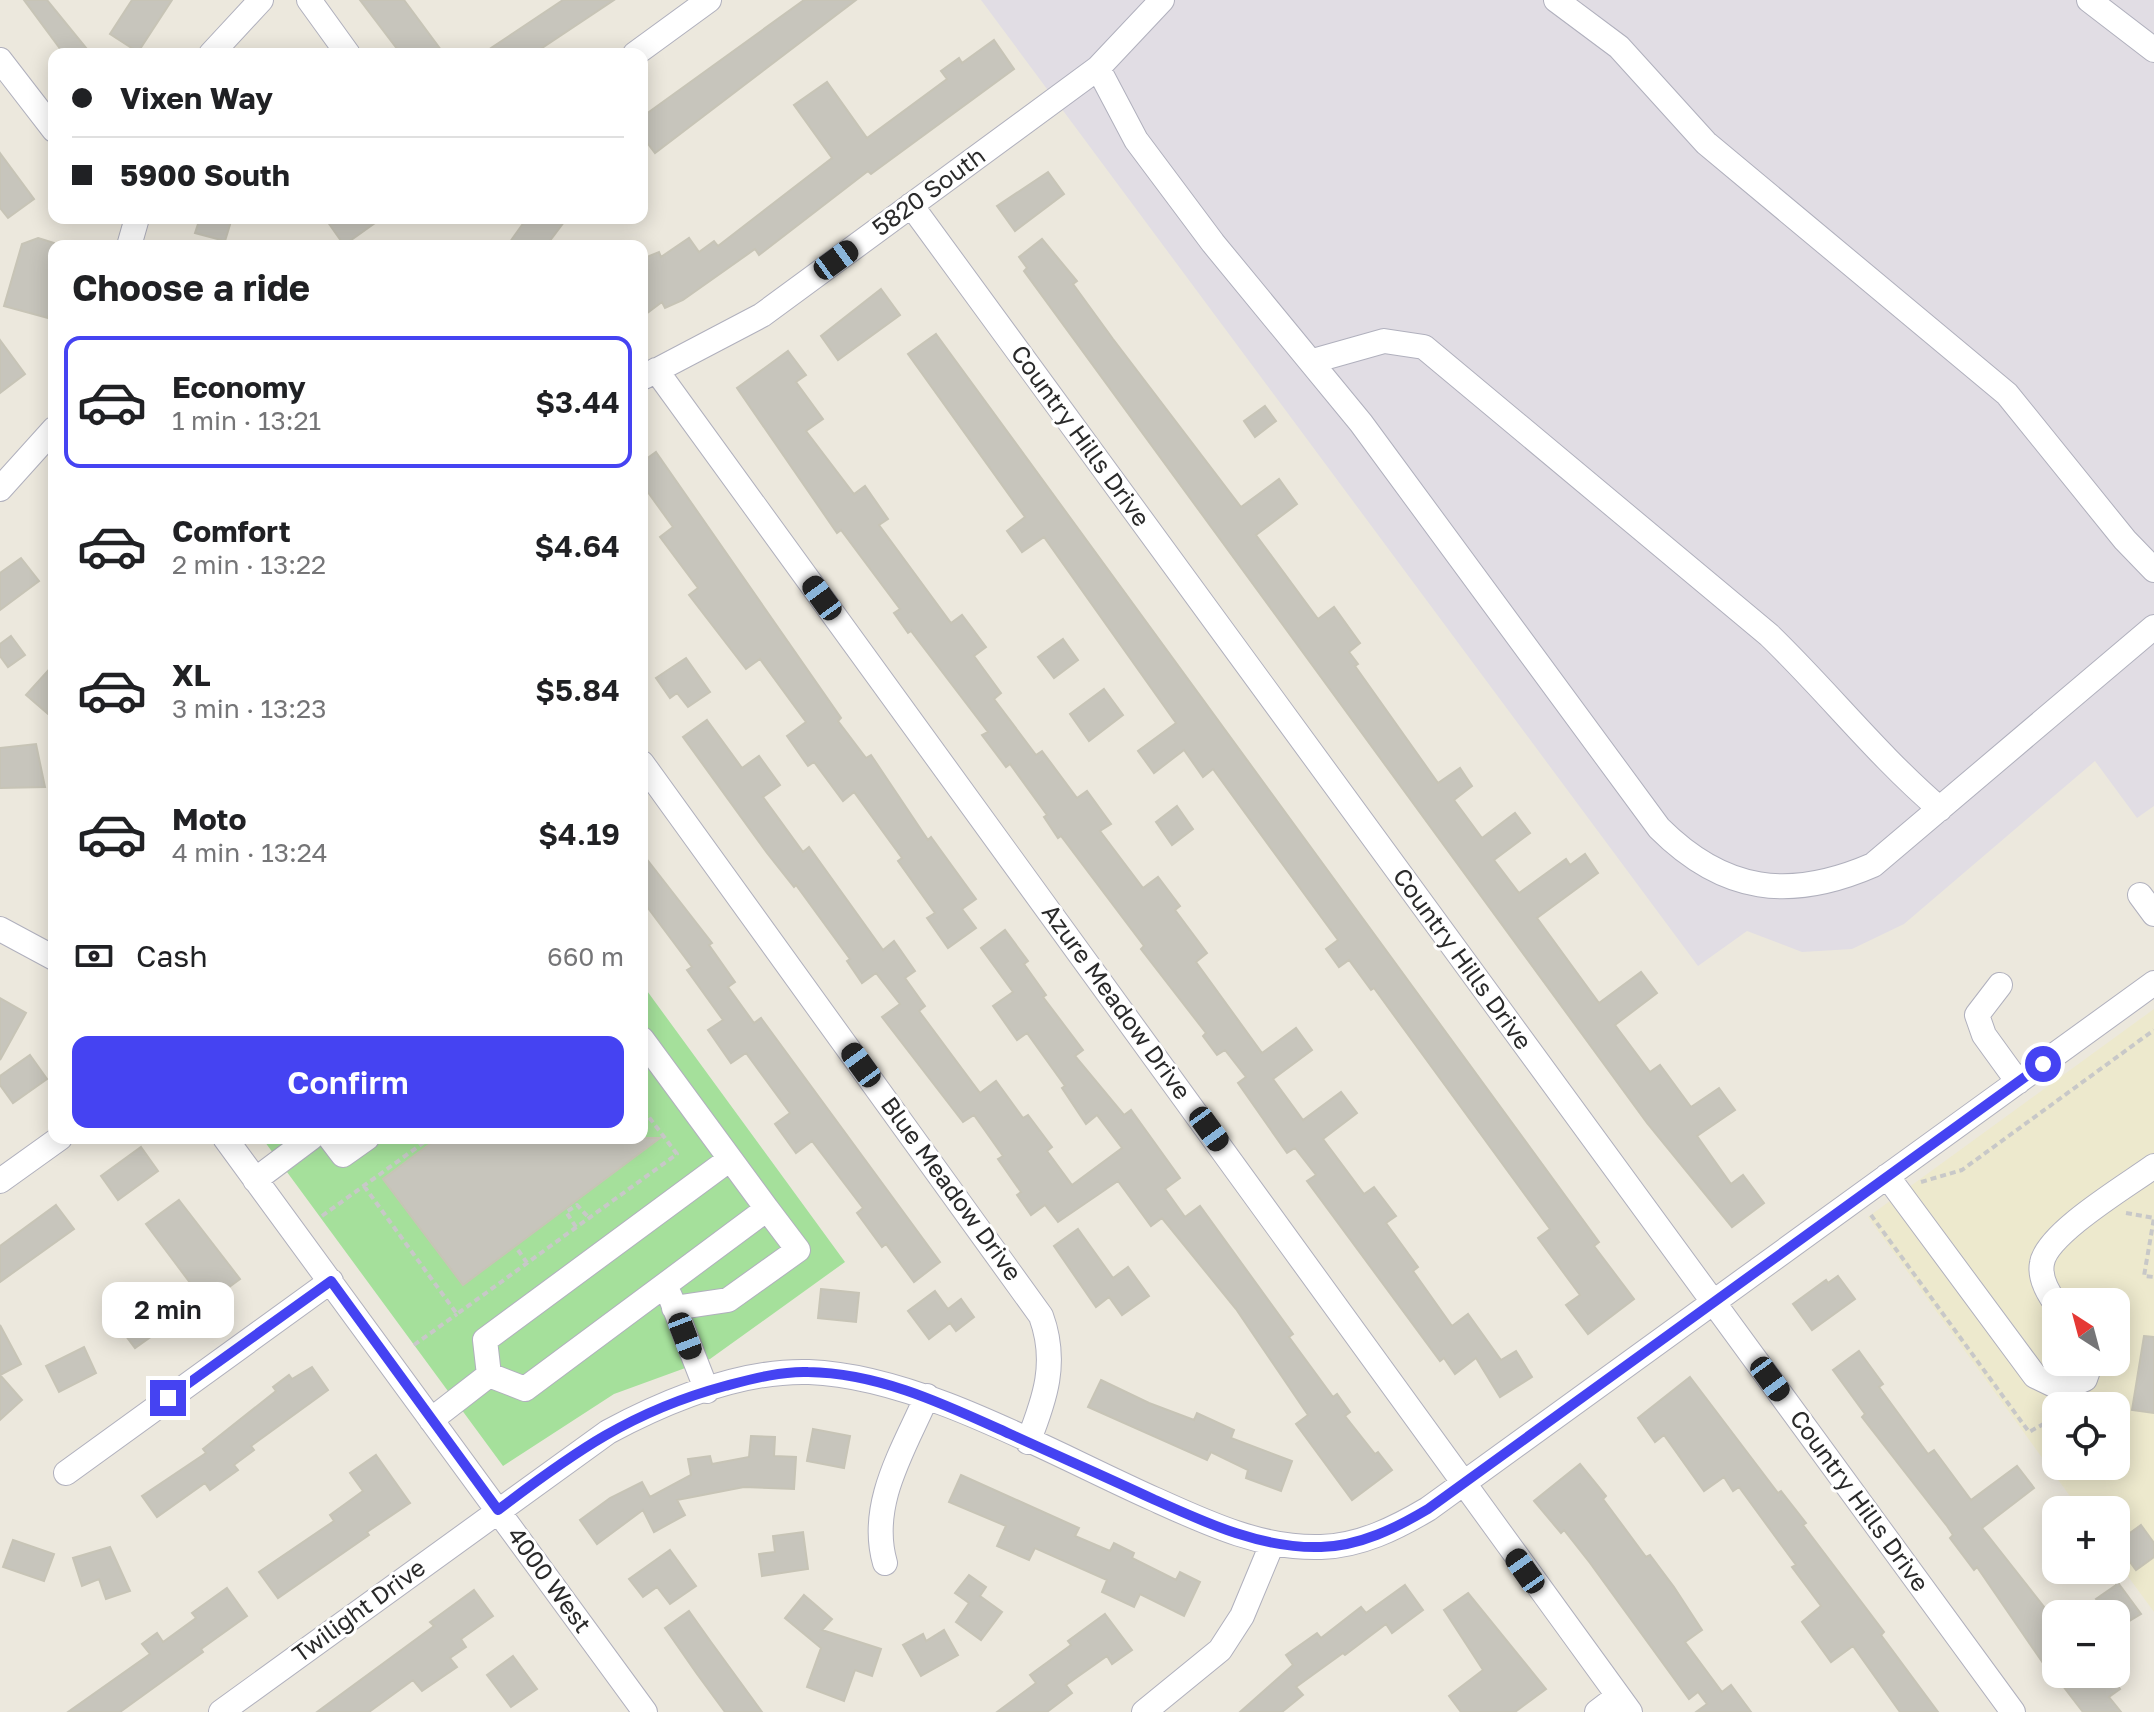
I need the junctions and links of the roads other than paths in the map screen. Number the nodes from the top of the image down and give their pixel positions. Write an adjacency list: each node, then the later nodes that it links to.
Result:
1 (261, 0): 7 (street)
2 (309, 0): 8 (street)
3 (709, 0): 9 (street)
4 (1162, 0): 12 (street, 5820 South)
5 (1556, 0): 19 (street)
6 (2089, 0): 10 (street)
7 (217, 48)
8 (344, 48)
9 (643, 48)
10 (2154, 50)
11 (0, 60): 13 (street)
12 (1098, 68): 14 (street, 5820 South); 15 (street)
13 (48, 122)
14 (911, 205): 16 (street, 5820 South); 43 (street, Country Hills Drive)
15 (1313, 361): 22 (street); 22 (street)
16 (649, 374): 51 (street, Azure Meadow Drive)
17 (48, 436): 18 (street)
18 (0, 489)
19 (2154, 570)
20 (2154, 627): 22 (street)
21 (648, 771): 49 (street, Blue Meadow Drive)
22 (1940, 809)
23 (0, 929): 24 (street)
24 (48, 955)
25 (2154, 983): 28 (street, Twilight Drive)
26 (2000, 985): 28 (street)
27 (648, 1047): 34 (street)
28 (2018, 1082): 38 (street, Twilight Drive)
29 (52, 1144): 37 (street)
30 (229, 1144): 36 (street, 4000 West)
31 (303, 1144): 36 (street)
32 (335, 1144): 33 (street)
33 (359, 1144)
34 (730, 1159): 39 (street); 44 (street)
35 (2154, 1166): 41 (street)
36 (255, 1180): 40 (street, 4000 West)
37 (0, 1181)
38 (1893, 1184): 43 (street, Twilight Drive); 45 (street)
39 (767, 1209): 42 (street); 42 (street)
40 (331, 1281): 48 (street, 4000 West); 50 (street)
41 (2045, 1288)
42 (670, 1296): 44 (street); 46 (street)
43 (1714, 1302): 51 (street, Twilight Drive); 60 (street, Country Hills Drive)
44 (489, 1375): 48 (street)
45 (2086, 1376)
46 (707, 1391): 47 (street, Twilight Drive); 52 (street, Twilight Drive)
47 (927, 1396): 49 (street, Twilight Drive); 54 (street)
48 (431, 1420): 52 (street, 4000 West)
49 (1028, 1442): 53 (street, Twilight Drive)
50 (66, 1473)
51 (1464, 1483): 53 (street, Twilight Drive); 55 (street, Azure Meadow Drive)
52 (498, 1510): 56 (street, Twilight Drive); 57 (street, 4000 West)
53 (1272, 1544): 58 (street)
54 (885, 1563)
55 (1624, 1704): 59 (street)
56 (221, 1712)
57 (645, 1712)
58 (1144, 1712)
59 (1597, 1712)
60 (2013, 1712)

